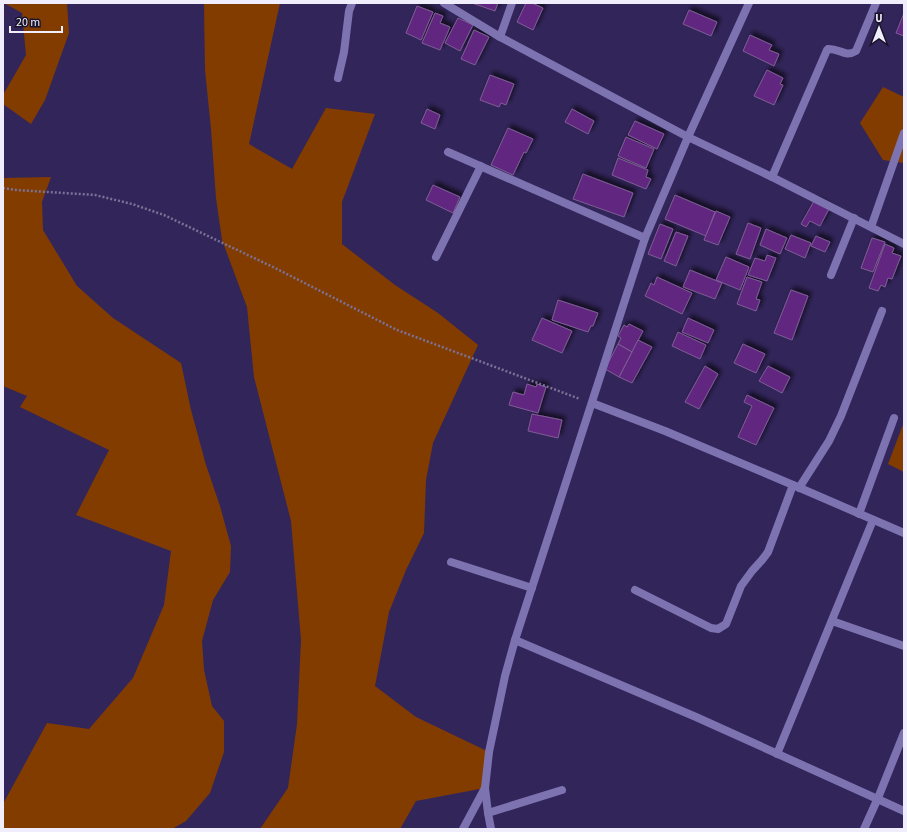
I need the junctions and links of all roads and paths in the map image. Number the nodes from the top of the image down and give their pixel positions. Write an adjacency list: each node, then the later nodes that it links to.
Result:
1 (352, 3): 7 (street)
2 (444, 3): 6 (street)
3 (512, 3): 6 (street)
4 (749, 3): 9 (street)
5 (876, 3): 12 (street)
6 (500, 37): 9 (street)
7 (338, 78)
8 (904, 133): 15 (street)
9 (688, 137): 12 (street); 16 (street)
10 (448, 152): 11 (street)
11 (481, 166): 16 (street); 18 (street)
12 (772, 177): 14 (street)
13 (3, 188): 21 (path)
14 (854, 218): 15 (street); 19 (street)
15 (871, 227): 17 (street)
16 (645, 238): 21 (street)
17 (904, 244)
18 (436, 257)
19 (831, 275)
20 (882, 311): 23 (street)
21 (592, 403): 23 (street); 28 (street)
22 (894, 418): 24 (street)
23 (796, 486): 24 (street); 29 (street)
24 (859, 514): 25 (street)
25 (873, 520): 26 (street); 30 (street)
26 (904, 533)
27 (451, 562): 28 (street)
28 (532, 588): 31 (street)
29 (635, 590)
30 (832, 621): 32 (street); 34 (street)
31 (515, 640): 34 (street); 35 (street)
32 (904, 646)
33 (904, 733): 37 (street)
34 (777, 754): 37 (street)
35 (485, 788): 39 (street); 40 (street)
36 (562, 790): 39 (street)
37 (878, 798): 38 (street); 42 (street)
38 (904, 811)
39 (488, 813): 41 (street)
40 (463, 829)
41 (491, 829)
42 (864, 829)

